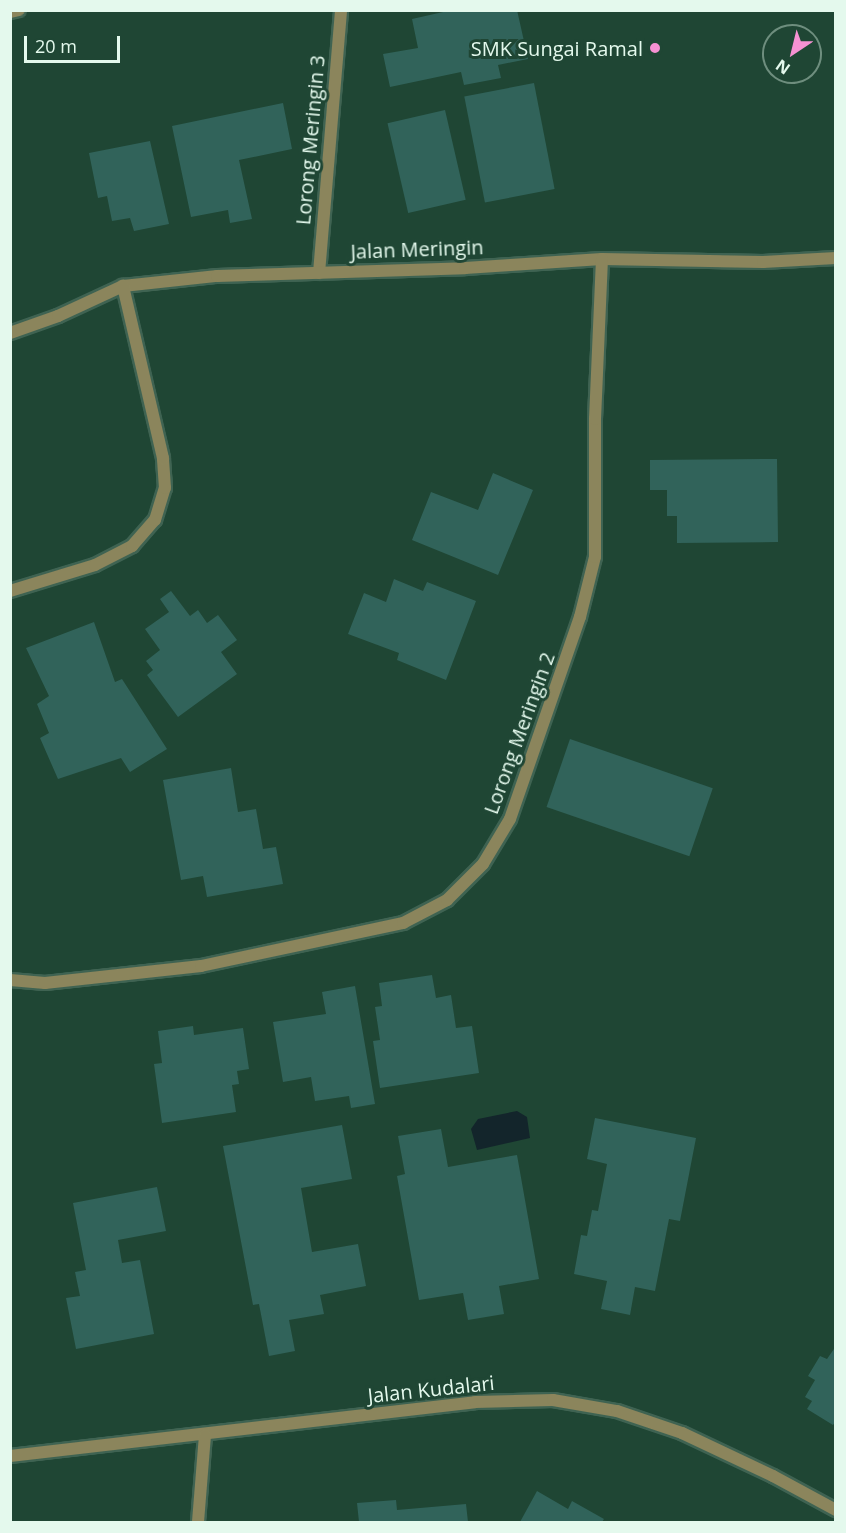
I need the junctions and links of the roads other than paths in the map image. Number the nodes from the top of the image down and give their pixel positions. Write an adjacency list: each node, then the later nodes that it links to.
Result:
1 (19, 10): 3 (street)
2 (341, 10): 6 (street, Lorong Meringin 3)
3 (10, 12)
4 (836, 258): 5 (street, Jalan Meringin)
5 (602, 259): 6 (street, Jalan Meringin); 10 (street, Lorong Meringin 2)
6 (319, 273): 7 (street, Jalan Meringin)
7 (123, 286): 8 (street, Jalan Meringin); 9 (street)
8 (10, 333)
9 (10, 591)
10 (10, 980)
11 (205, 1435): 12 (street, Jalan Kudalari); 13 (street, Jalan Kudalari); 14 (street)
12 (10, 1456)
13 (836, 1510)
14 (198, 1522)

